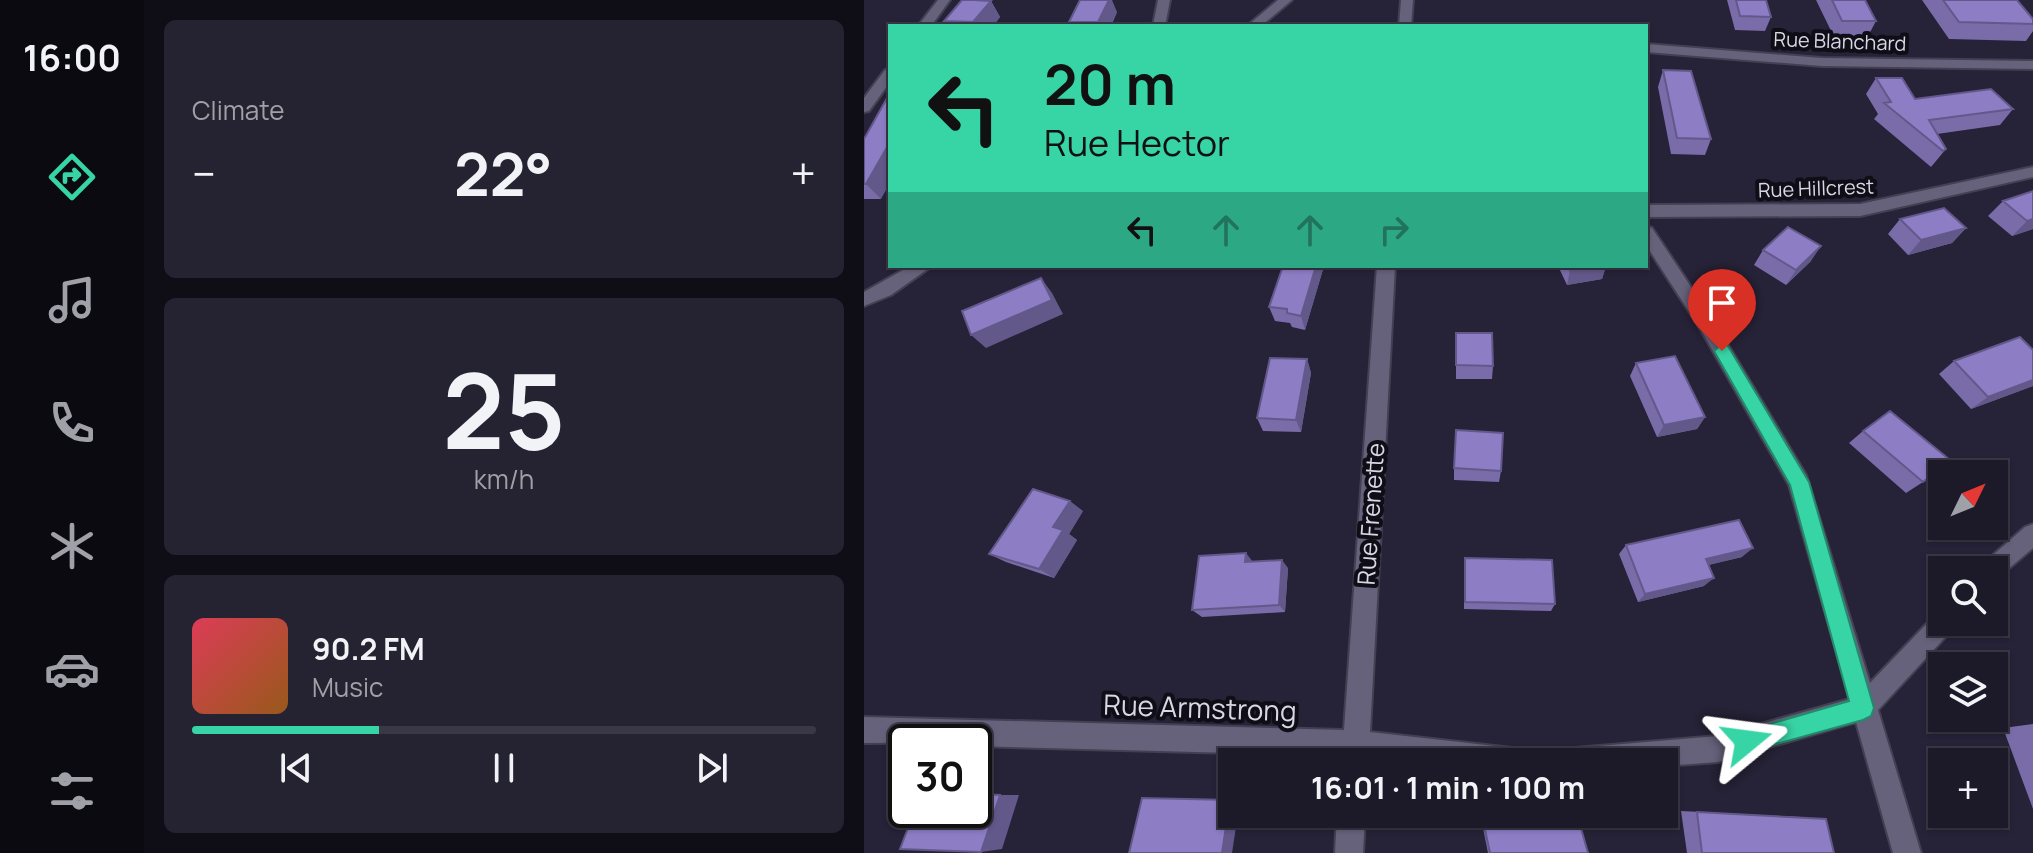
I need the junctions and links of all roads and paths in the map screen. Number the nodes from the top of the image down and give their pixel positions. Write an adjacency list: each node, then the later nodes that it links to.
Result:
1 (944, 0): 5 (street)
2 (1164, 0): 6 (street)
3 (1286, 0): 7 (street)
4 (1407, 0): 8 (street)
5 (926, 24)
6 (1159, 24)
7 (1256, 24)
8 (1405, 24)
9 (1648, 48): 10 (street, Rue Blanchard)
10 (2033, 65)
11 (888, 76): 12 (street)
12 (864, 108)
13 (2033, 172): 14 (street, Rue Hillcrest)
14 (1648, 211)
15 (1648, 235): 22 (street)
16 (920, 268): 18 (street)
17 (1386, 268): 25 (street, Rue Frenette)
18 (864, 299)
19 (2033, 534): 20 (street)
20 (2008, 556)
21 (1931, 636): 22 (street)
22 (1863, 708): 26 (street); 29 (street)
23 (864, 730): 24 (street, Rue Armstrong)
24 (1266, 748)
25 (1355, 748)
26 (1678, 752)
27 (1350, 828): 28 (street)
28 (1349, 853)
29 (1907, 853)

